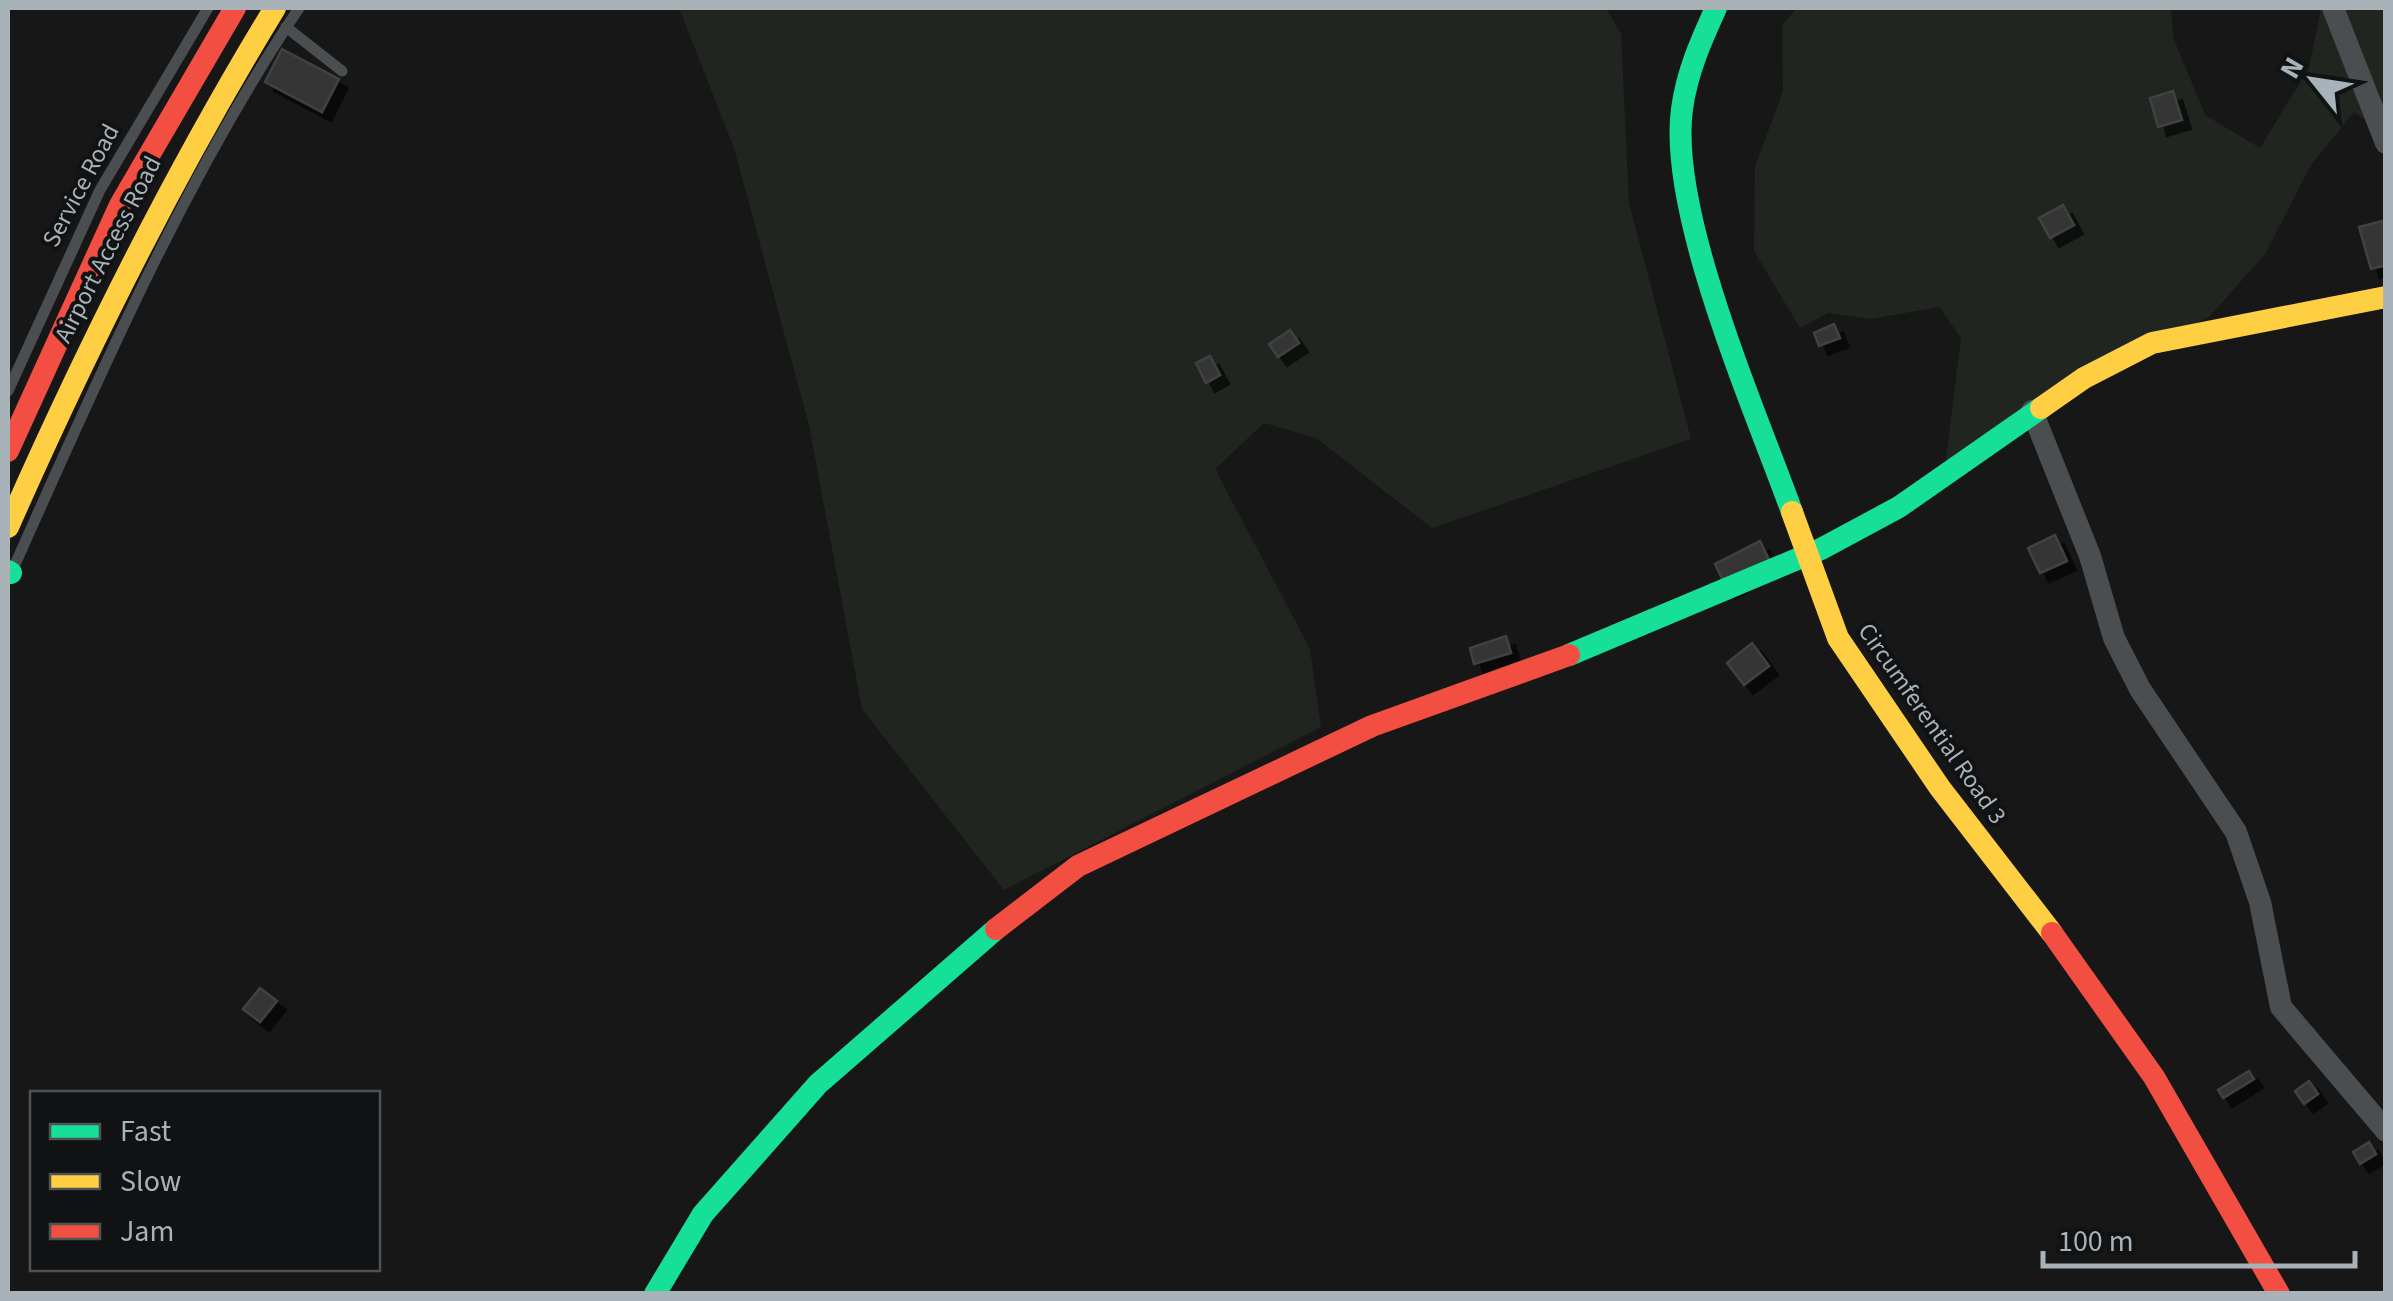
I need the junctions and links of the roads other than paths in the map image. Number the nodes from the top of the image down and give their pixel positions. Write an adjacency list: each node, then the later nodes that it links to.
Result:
1 (208, 8): 10 (lane, Service Road)
2 (235, 8): 12 (main road, Airport Access Road)
3 (298, 8): 6 (lane)
4 (1716, 8): 14 (main road, Circumferential Road 3)
5 (2333, 8): 8 (street)
6 (280, 17): 7 (lane); 13 (main road, Airport Access Road); 15 (lane)
7 (342, 71)
8 (2386, 143)
9 (2386, 297): 11 (main road)
10 (8, 391)
11 (2032, 411): 14 (main road); 16 (street)
12 (8, 451)
13 (8, 527)
14 (1807, 556): 17 (main road); 18 (main road, Circumferential Road 3)
15 (9, 575)
16 (2386, 1131)
17 (655, 1294)
18 (2280, 1294)

